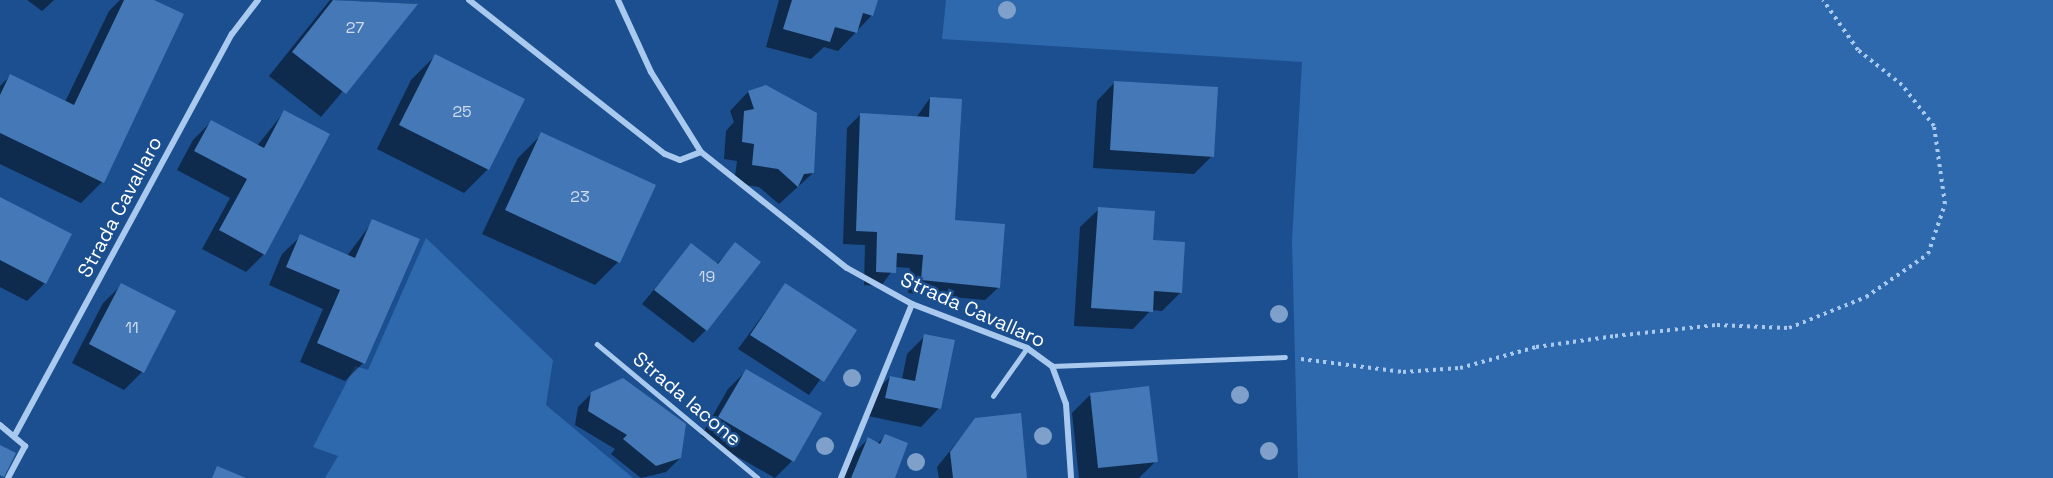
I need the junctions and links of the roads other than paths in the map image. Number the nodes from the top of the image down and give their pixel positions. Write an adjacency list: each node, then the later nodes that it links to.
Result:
1 (258, 0): 12 (street, Strada Cavallaro)
2 (469, 0): 4 (street)
3 (618, 0): 4 (street, Strada Cavallaro)
4 (701, 152): 5 (street, Strada Cavallaro)
5 (912, 304): 7 (street, Strada Cavallaro); 15 (street)
6 (597, 344): 14 (lane, Strada Iacone)
7 (1028, 348): 9 (street, Strada Cavallaro); 10 (lane)
8 (1285, 357): 9 (lane)
9 (1052, 366): 16 (street, Strada Cavallaro)
10 (993, 396)
11 (0, 425): 12 (street)
12 (16, 433): 13 (street)
13 (8, 478)
14 (758, 478)
15 (841, 478)
16 (1071, 478)

